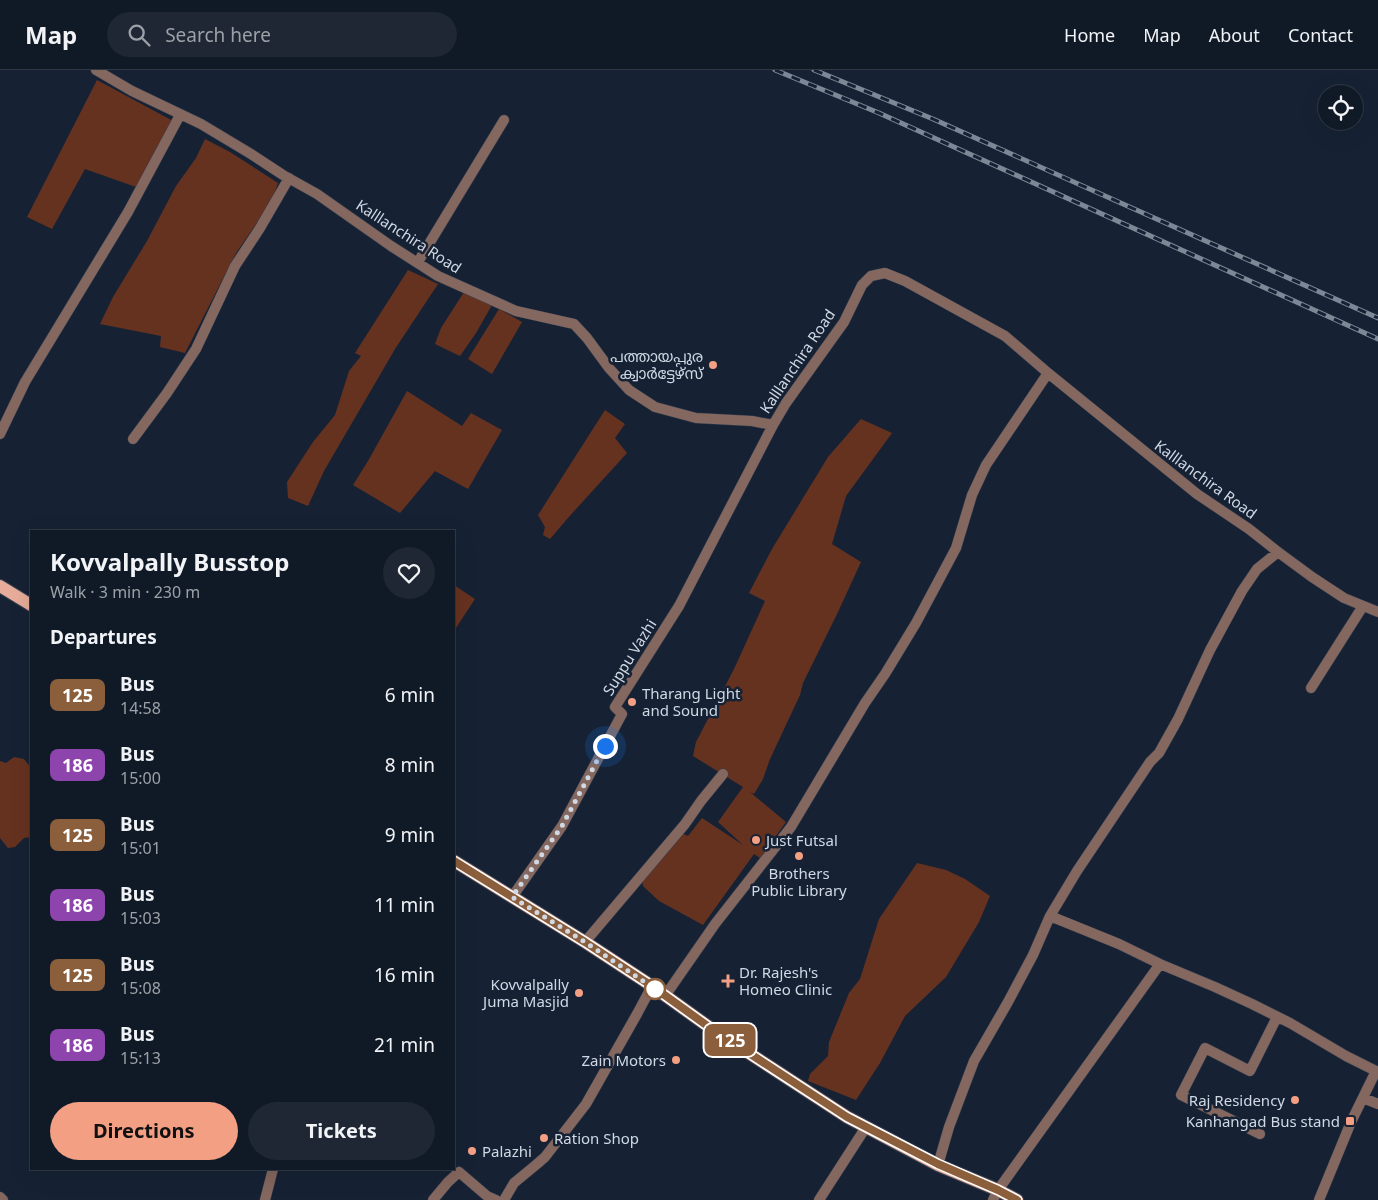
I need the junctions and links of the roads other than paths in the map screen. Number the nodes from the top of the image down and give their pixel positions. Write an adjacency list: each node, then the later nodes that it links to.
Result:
1 (96, 70): 2 (street, Kalllanchira Road)
2 (180, 114): 4 (street, Kalllanchira Road); 8 (street)
3 (504, 120): 5 (street)
4 (289, 178): 5 (street, Kalllanchira Road); 9 (street)
5 (418, 262): 7 (street, Kalllanchira Road)
6 (1048, 373): 7 (street, Kalllanchira Road); 10 (street, Kalllanchira Road); 23 (street)
7 (773, 426): 18 (street, Suppu Vazhi)
8 (0, 434)
9 (132, 439)
10 (1278, 552): 13 (street, Kalllanchira Road); 19 (street)
11 (0, 586): 12 (main road)
12 (30, 604)
13 (1363, 606): 14 (street, Kalllanchira Road); 15 (street)
14 (1378, 612)
15 (1311, 688)
16 (723, 774): 20 (street)
17 (455, 862): 18 (main road)
18 (512, 897): 20 (main road)
19 (1050, 916): 21 (street); 30 (street)
20 (585, 942): 22 (main road)
21 (1160, 964): 24 (street); 32 (street)
22 (652, 986): 23 (main road); 38 (street)
23 (665, 996): 28 (main road)
24 (1277, 1017): 25 (street); 29 (street)
25 (1377, 1071): 26 (street)
26 (1363, 1098): 27 (street); 41 (street)
27 (1378, 1104)
28 (866, 1127): 30 (main road); 39 (street)
29 (1260, 1134)
30 (938, 1164): 32 (main road)
31 (273, 1170): 35 (street)
32 (996, 1195): 40 (main road)
33 (0, 1197): 34 (street)
34 (4, 1200)
35 (265, 1200)
36 (433, 1200): 37 (street)
37 (496, 1200)
38 (504, 1200)
39 (819, 1200)
40 (1017, 1200)
41 (1319, 1200)

